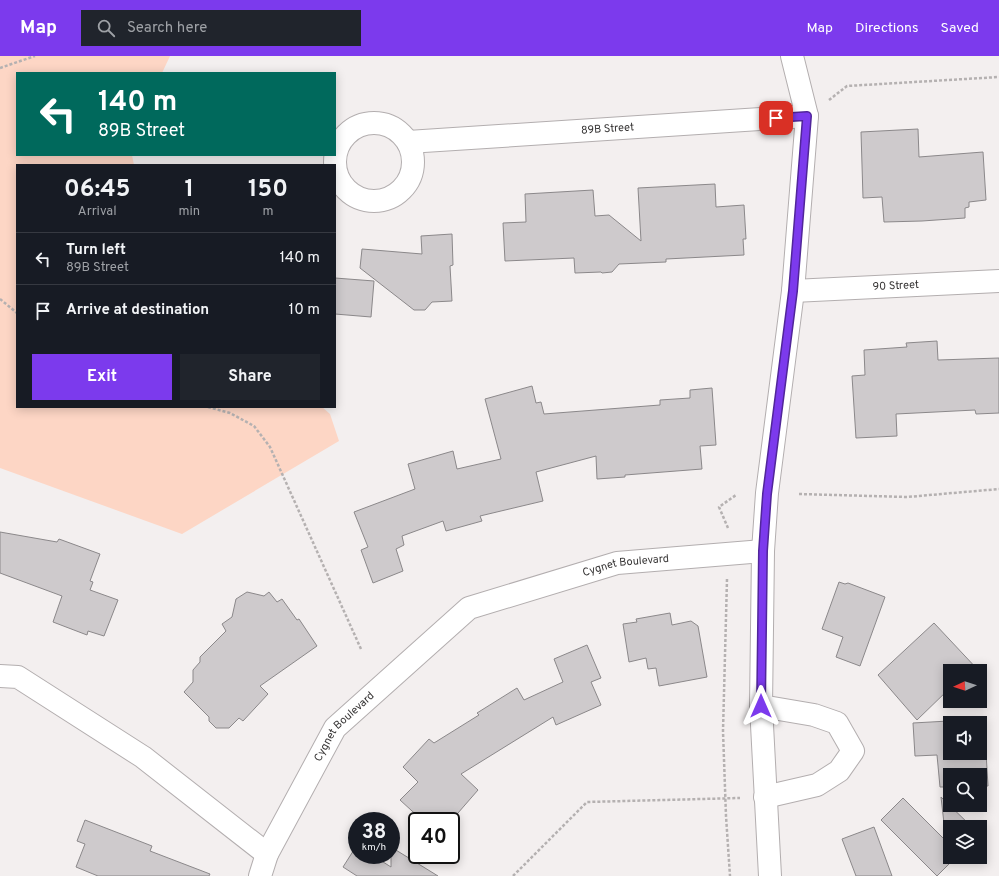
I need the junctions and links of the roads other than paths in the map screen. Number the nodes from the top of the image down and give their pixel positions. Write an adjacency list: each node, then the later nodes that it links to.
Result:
1 (792, 56): 2 (street)
2 (807, 116): 3 (street, 89B Street); 5 (street)
3 (408, 142)
4 (999, 281): 5 (street, 90 Street)
5 (793, 291): 6 (street)
6 (763, 551): 8 (street); 10 (street, Cygnet Boulevard)
7 (0, 676): 10 (street)
8 (761, 706): 9 (street); 9 (street)
9 (765, 797): 12 (street)
10 (267, 854): 11 (street, Cygnet Boulevard)
11 (260, 876)
12 (770, 876)

